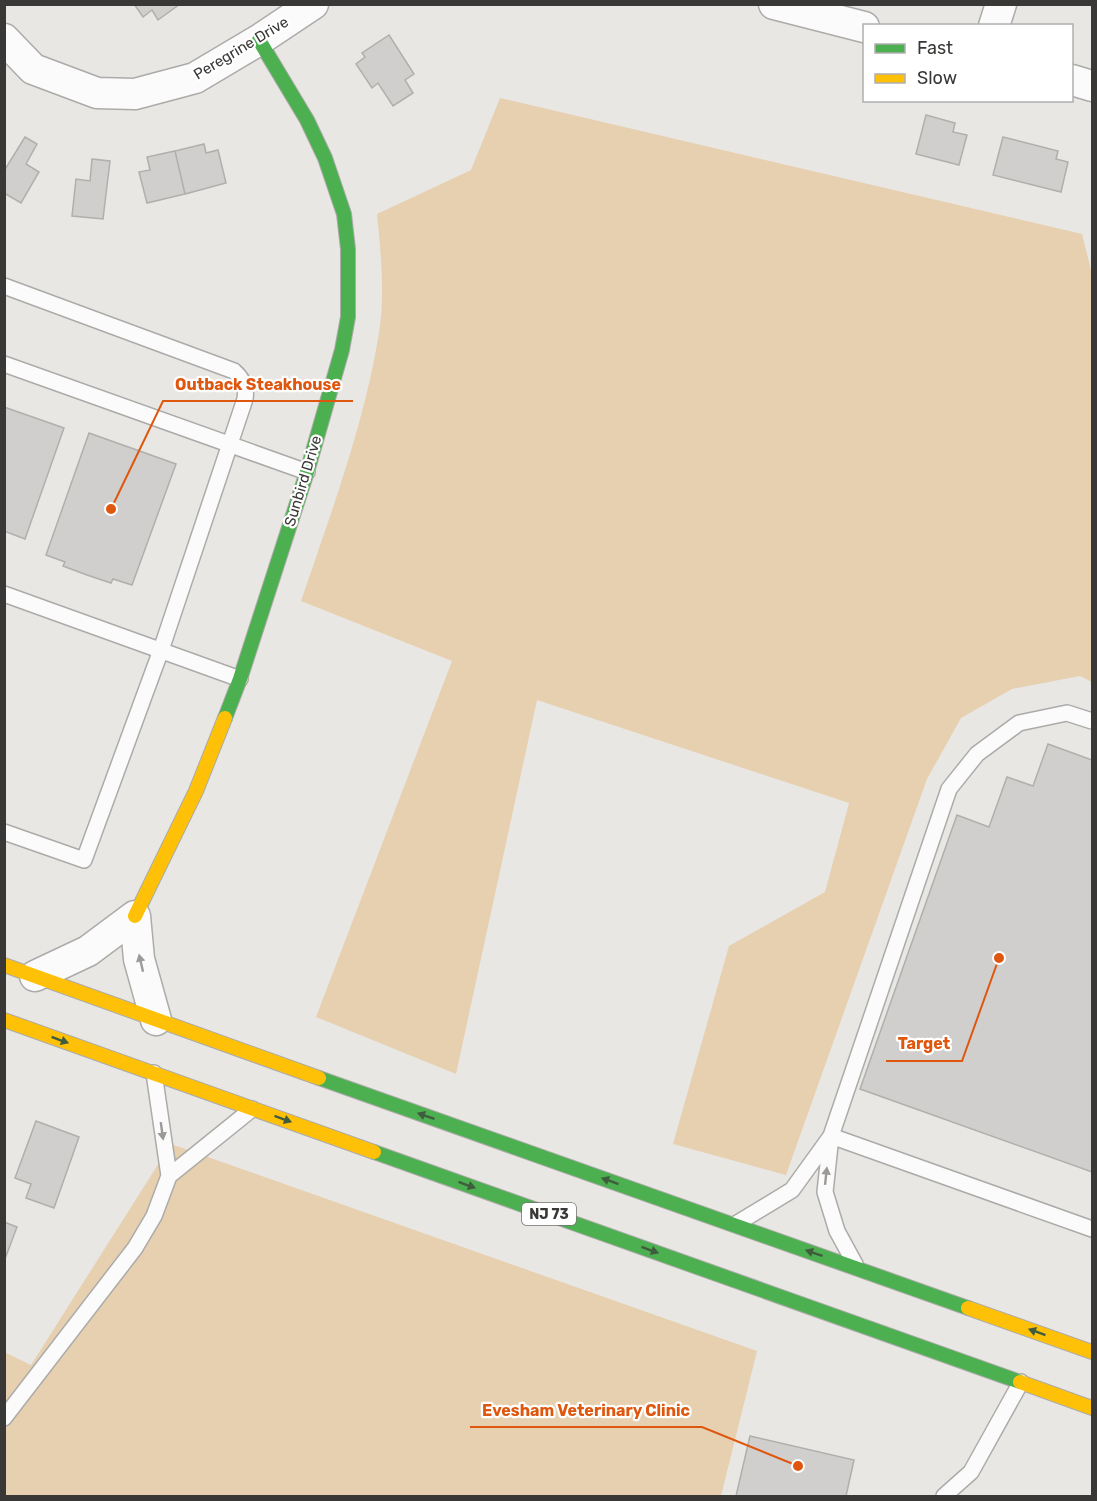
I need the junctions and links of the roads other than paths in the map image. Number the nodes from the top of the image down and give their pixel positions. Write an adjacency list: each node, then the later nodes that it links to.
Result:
1 (313, 4): 7 (street, Peregrine Drive)
2 (774, 4): 5 (street)
3 (1001, 4): 4 (street)
4 (995, 24)
5 (863, 27)
6 (4, 39): 7 (street, Peregrine Drive)
7 (259, 40): 13 (main road, Sunbird Drive)
8 (1073, 81): 9 (street)
9 (1092, 86)
10 (4, 286): 12 (lane)
11 (4, 364): 12 (lane)
12 (230, 445): 13 (lane); 15 (lane)
13 (307, 472): 16 (main road, Sunbird Drive)
14 (4, 594): 15 (lane)
15 (160, 650): 16 (lane); 18 (lane)
16 (240, 679): 19 (main road, Sunbird Drive)
17 (1092, 721): 26 (lane)
18 (4, 832)
19 (135, 916): 21 (street, Sunbird Drive); 23 (street, one-way to 19)
20 (4, 965): 21 (main road)
21 (35, 975): 23 (main road)
22 (4, 1020): 24 (main road, NJ 73, one-way to 24)
23 (156, 1020): 28 (main road, one-way to 23)
24 (154, 1073): 25 (main road, NJ 73); 27 (lane, one-way to 27)
25 (252, 1109): 27 (lane); 32 (main road, NJ 73, one-way to 32)
26 (831, 1136): 28 (lane); 29 (lane); 30 (lane, one-way to 26)
27 (169, 1176): 34 (lane)
28 (733, 1225): 30 (main road, one-way to 28)
29 (1092, 1229)
30 (858, 1269): 31 (main road, one-way to 30)
31 (1092, 1352)
32 (1021, 1382): 33 (main road, NJ 73); 35 (lane)
33 (1092, 1408)
34 (4, 1418)
35 (944, 1497)

